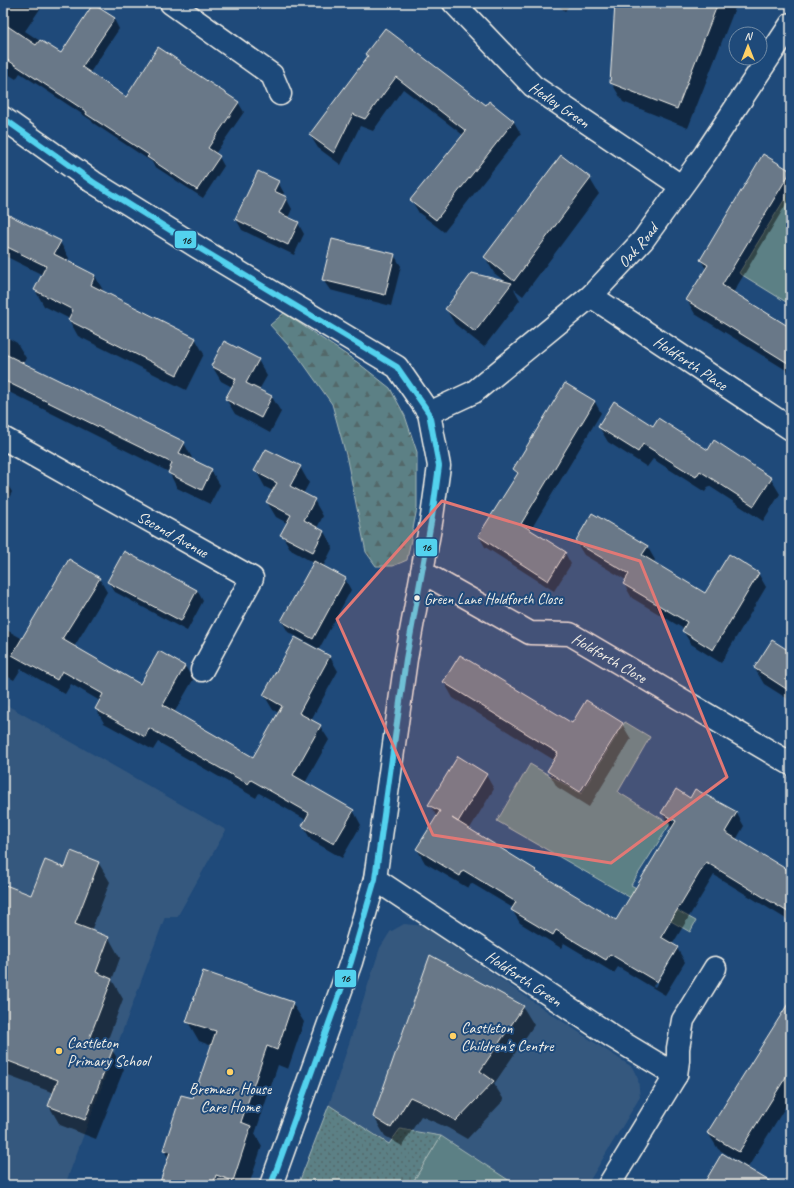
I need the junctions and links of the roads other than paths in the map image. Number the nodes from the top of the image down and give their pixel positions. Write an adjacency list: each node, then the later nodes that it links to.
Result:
1 (171, 3): 5 (street)
2 (454, 3): 7 (street, Hedley Green)
3 (791, 24): 4 (street, Oak Road)
4 (784, 48): 7 (street, Oak Road)
5 (280, 94)
6 (3, 118): 9 (street)
7 (681, 186): 8 (street, Oak Road)
8 (591, 296): 9 (street, Oak Road); 10 (street, Holdforth Place)
9 (429, 413): 12 (street)
10 (791, 429)
11 (3, 438): 13 (street, Second Avenue)
12 (422, 572): 14 (street, Holdforth Close); 15 (street)
13 (202, 670)
14 (791, 764)
15 (375, 879): 17 (street, Holdforth Green); 18 (street)
16 (715, 968): 17 (street)
17 (676, 1075): 19 (street)
18 (272, 1185)
19 (609, 1185)

